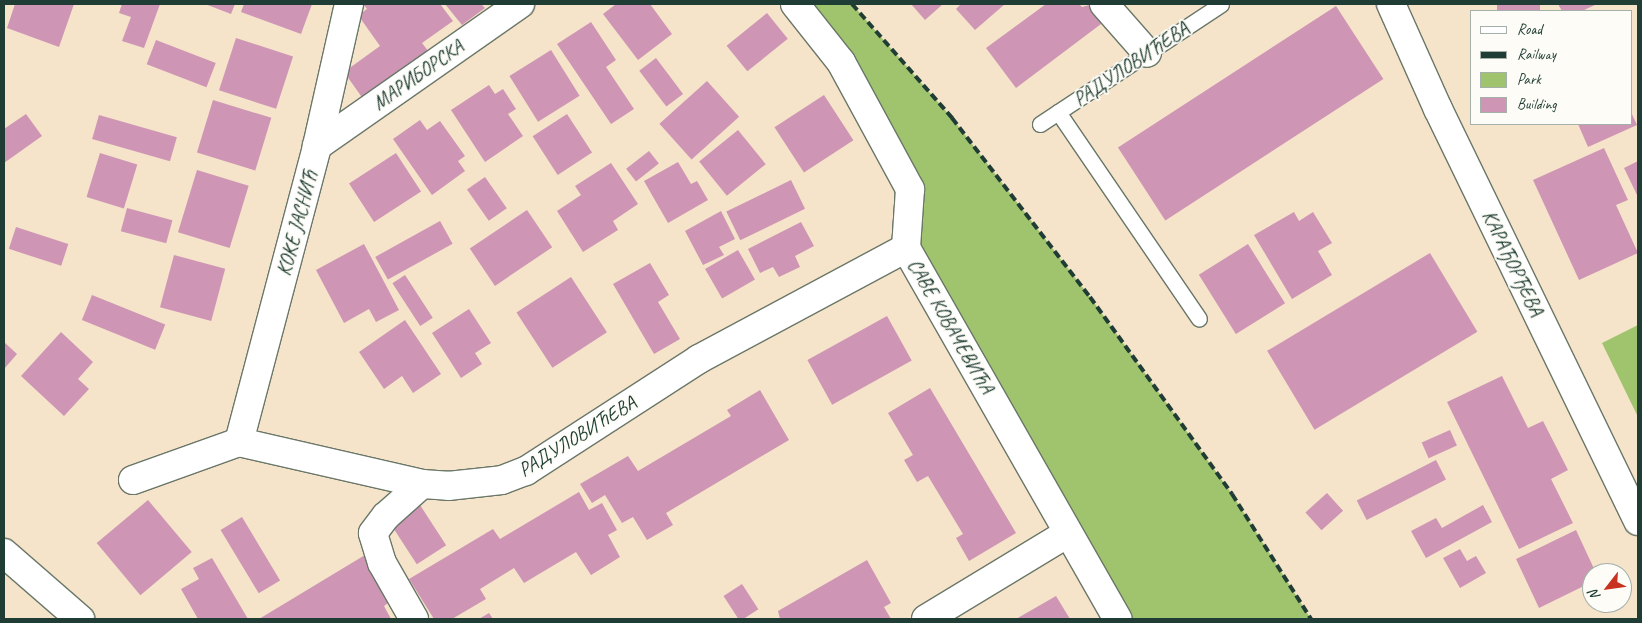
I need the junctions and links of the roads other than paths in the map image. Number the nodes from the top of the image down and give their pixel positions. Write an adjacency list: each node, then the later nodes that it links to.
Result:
1 (349, 4): 10 (street, КОКЕ ЈАСНИЋ)
2 (520, 4): 10 (street, МАРИБОРСКА)
3 (795, 4): 11 (street, САВЕ КОВАЧЕВИЋА)
4 (1104, 4): 7 (street)
5 (1221, 4): 7 (lane, РАДУЛОВИЋЕВА)
6 (1391, 4): 16 (street, КАРАЂОРЂЕВА)
7 (1147, 53): 8 (lane, РАДУЛОВИЋЕВА)
8 (1058, 112): 9 (lane, РАДУЛОВИЋЕВА); 12 (lane)
9 (1040, 124)
10 (317, 146): 13 (street, КОКЕ ЈАСНИЋ)
11 (906, 248): 15 (street, РАДУЛОВИЋЕВА); 17 (street, САВЕ КОВАЧЕВИЋА)
12 (1199, 319)
13 (239, 442): 14 (street); 15 (street, РАДУЛОВИЋЕВА)
14 (133, 480)
15 (422, 484): 20 (street)
16 (1638, 521)
17 (1068, 532): 21 (street); 22 (street, САВЕ КОВАЧЕВИЋА)
18 (4, 553): 19 (street)
19 (69, 615)
20 (414, 619)
21 (926, 619)
22 (1118, 619)

